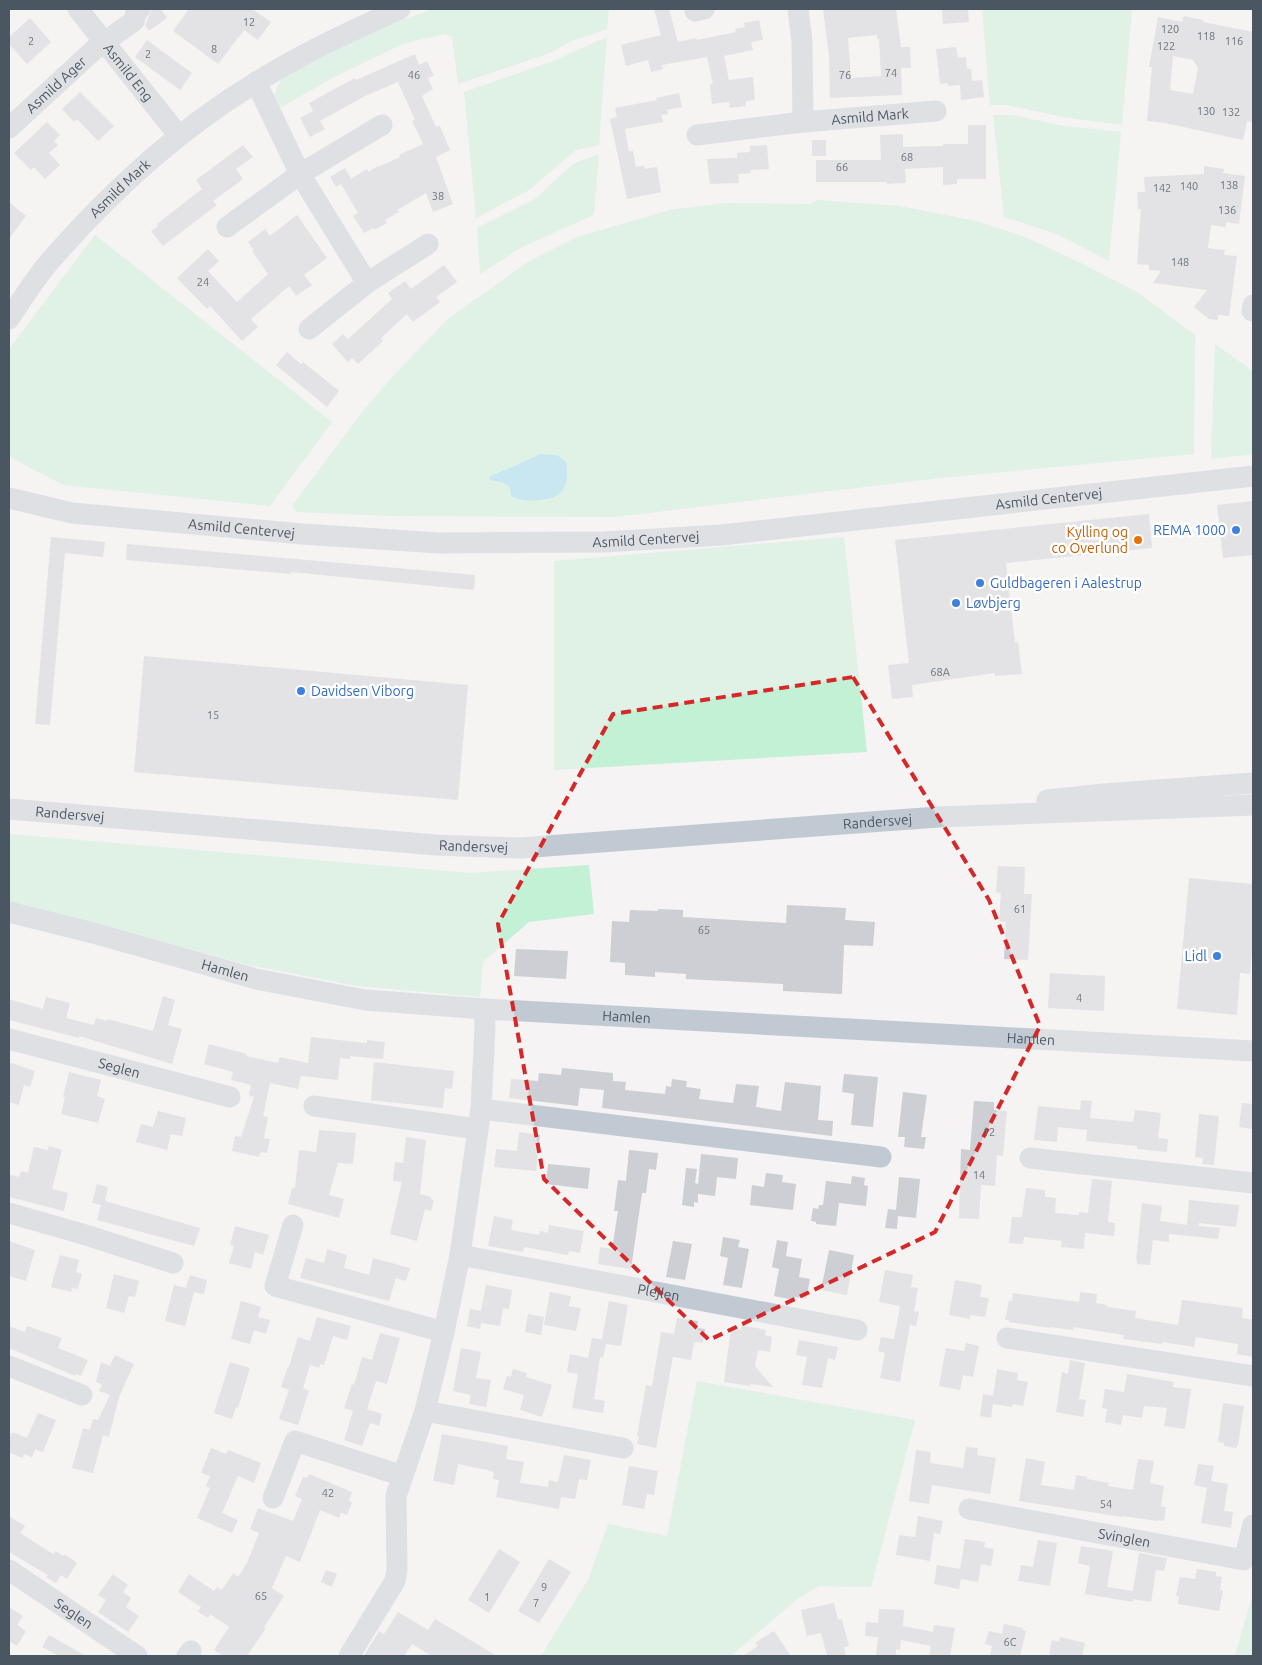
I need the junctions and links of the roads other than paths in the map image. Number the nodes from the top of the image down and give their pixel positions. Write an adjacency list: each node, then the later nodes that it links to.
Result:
1 (78, 9): 5 (street, Asmild Eng)
2 (140, 9): 5 (street, Asmild Ager)
3 (400, 9): 6 (street, Asmild Mark)
4 (798, 9): 8 (street)
5 (104, 42): 10 (street, Asmild Ager); 12 (street, Asmild Eng)
6 (256, 82): 12 (street, Asmild Mark); 13 (street)
7 (936, 111): 8 (street, Asmild Mark)
8 (804, 122): 11 (street, Asmild Mark)
9 (382, 125): 13 (street)
10 (9, 128)
11 (697, 135)
12 (179, 136): 17 (street, Asmild Mark)
13 (300, 174): 14 (street); 16 (street)
14 (227, 226)
15 (428, 244): 16 (street)
16 (367, 283): 18 (street)
17 (9, 319)
18 (309, 328)
19 (1253, 476): 22 (street, Asmild Centervej)
20 (9, 490): 22 (street, Asmild Centervej)
21 (9, 498): 22 (street, Asmild Centervej)
22 (37, 506)
23 (1253, 783): 26 (street, Randersvej)
24 (1253, 805): 26 (street, Randersvej)
25 (9, 809): 26 (street, Randersvej)
26 (938, 817)
27 (9, 912): 28 (street, Hamlen)
28 (484, 1009): 30 (street, Hamlen); 33 (street)
29 (9, 1039): 31 (street, Seglen)
30 (1253, 1051)
31 (230, 1097)
32 (314, 1106): 33 (street)
33 (479, 1119): 34 (street); 39 (street)
34 (881, 1157)
35 (1030, 1158): 36 (street)
36 (1253, 1183)
37 (9, 1213): 40 (street)
38 (292, 1225): 42 (street)
39 (460, 1255): 41 (street, Plejlen); 42 (street)
40 (173, 1263)
41 (857, 1330)
42 (444, 1332): 47 (street)
43 (1007, 1338): 45 (street)
44 (9, 1366): 46 (street)
45 (1253, 1376)
46 (82, 1395)
47 (425, 1411): 48 (street); 49 (street)
48 (623, 1448)
49 (404, 1476): 50 (street); 55 (street)
50 (273, 1498)
51 (969, 1509): 52 (street, Svinglen)
52 (1253, 1525)
53 (9, 1570): 54 (street, Seglen)
54 (137, 1656)
55 (349, 1656)

